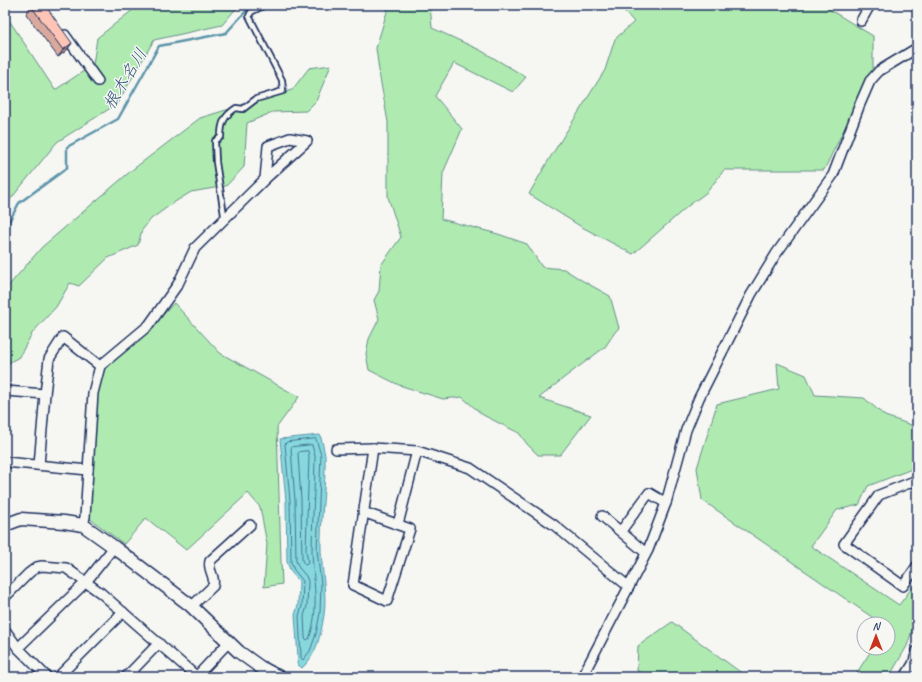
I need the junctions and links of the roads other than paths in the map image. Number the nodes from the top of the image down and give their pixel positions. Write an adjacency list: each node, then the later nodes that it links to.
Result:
1 (265, 5): 8 (lane)
2 (870, 5): 3 (street)
3 (861, 21)
4 (61, 30): 6 (street)
5 (917, 48): 19 (street)
6 (98, 81)
7 (265, 179): 7 (street); 8 (street)
8 (226, 219): 9 (street)
9 (100, 366): 11 (street); 17 (street)
10 (5, 391): 11 (street)
11 (45, 394): 16 (street)
12 (373, 448): 13 (street); 14 (street); 20 (street)
13 (336, 449)
14 (417, 451): 23 (street); 31 (street)
15 (5, 462): 16 (street)
16 (39, 465): 17 (street)
17 (88, 470): 24 (street)
18 (917, 480): 29 (street)
19 (666, 503): 26 (street); 28 (street)
20 (364, 512): 23 (street); 23 (street)
21 (602, 516): 26 (street)
22 (6, 523): 24 (street)
23 (398, 524)
24 (83, 525): 27 (street)
25 (250, 526): 33 (street)
26 (621, 531): 28 (street)
27 (114, 547): 30 (street); 33 (street)
28 (646, 553): 31 (street)
29 (917, 566)
30 (86, 582): 32 (street); 34 (street); 38 (street)
31 (629, 587): 46 (street)
32 (5, 597)
33 (191, 606): 37 (street)
34 (122, 612): 36 (street); 42 (street)
35 (5, 630): 38 (street)
36 (159, 643): 43 (street); 44 (street)
37 (228, 643): 44 (street); 45 (street)
38 (18, 648): 41 (street)
39 (917, 651): 40 (street)
40 (915, 665): 47 (street)
41 (47, 677)
42 (58, 677)
43 (126, 677)
44 (196, 677)
45 (279, 677)
46 (582, 677)
47 (905, 677)

